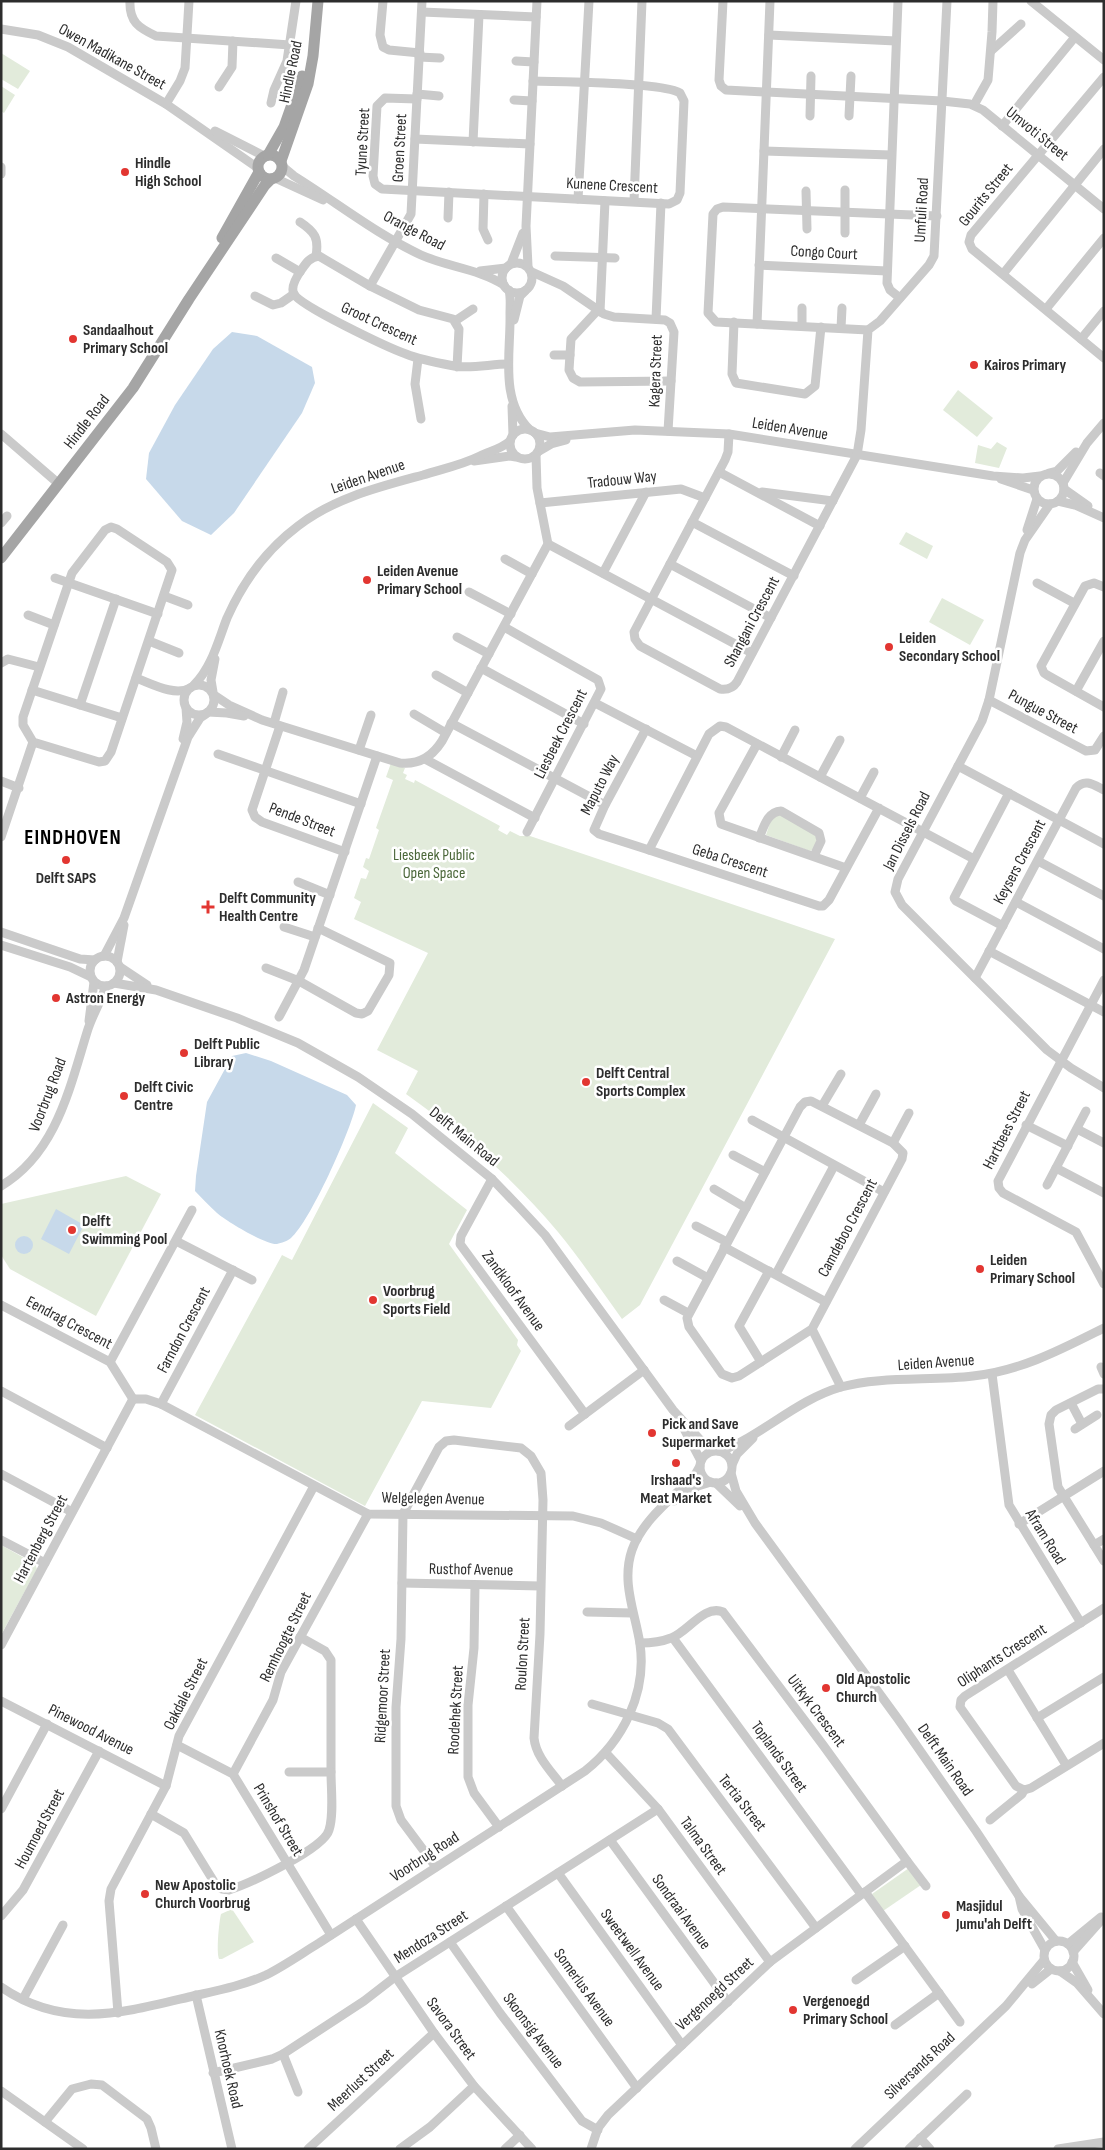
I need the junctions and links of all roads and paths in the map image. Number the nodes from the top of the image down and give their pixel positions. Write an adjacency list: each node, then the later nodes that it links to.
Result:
1 (130, 1): 24 (street)
2 (189, 1): 24 (street)
3 (296, 1): 27 (street)
4 (318, 1): 18 (main road, Hindle Road)
5 (384, 1): 29 (street)
6 (422, 1): 16 (street, Groen Street)
7 (537, 1): 19 (street)
8 (589, 1): 38 (street)
9 (642, 1): 39 (street)
10 (723, 1): 41 (street, Umvoti Street)
11 (770, 1): 22 (street)
12 (898, 1): 26 (street)
13 (947, 1): 49 (street, Umfuli Road)
14 (992, 1): 28 (street)
15 (1032, 1): 23 (street)
16 (422, 12): 17 (street); 29 (street, Groen Street)
17 (479, 15): 19 (street); 58 (street)
18 (316, 16): 64 (main road, Hindle Road); 65 (main road, Hindle Road)
19 (536, 17): 33 (street)
20 (1020, 24): 28 (street)
21 (1, 30): 51 (street, Owen Madikane Street)
22 (769, 35): 26 (street); 41 (street)
23 (1075, 37): 31 (street); 56 (street)
24 (188, 39): 25 (street); 51 (street)
25 (233, 41): 27 (street); 40 (street)
26 (896, 41): 46 (street)
27 (290, 44): 50 (street)
28 (991, 51): 52 (street)
29 (420, 55): 30 (street); 44 (street, Groen Street)
30 (440, 58)
31 (1104, 60)
32 (516, 61): 33 (street)
33 (534, 62): 37 (street)
34 (811, 76): 42 (street)
35 (851, 76): 45 (street)
36 (1104, 77): 63 (street, Gourits Street)
37 (533, 81): 38 (street, Kunene Crescent); 48 (street)
38 (585, 84): 39 (street, Kunene Crescent); 77 (street)
39 (639, 86): 79 (street); 80 (street, Kunene Crescent)
40 (219, 87)
41 (766, 92): 42 (street, Umvoti Street); 61 (street)
42 (811, 94): 45 (street, Umvoti Street); 54 (street)
43 (439, 96): 44 (street)
44 (417, 97): 57 (street, Groen Street); 72 (street, Tyune Street)
45 (849, 97): 46 (street, Umvoti Street); 55 (street)
46 (893, 99): 49 (street, Umvoti Street); 62 (street)
47 (514, 100): 48 (street)
48 (532, 100): 59 (street)
49 (942, 101): 52 (street, Umvoti Street); 87 (street, Umfuli Road)
50 (271, 103)
51 (166, 104): 53 (street, Owen Madikane Street)
52 (974, 105): 56 (street, Umvoti Street)
53 (177, 111): 64 (street, Owen Madikane Street); 67 (street, Owen Madikane Street)
54 (810, 116)
55 (848, 116)
56 (1002, 126): 63 (street, Umvoti Street)
57 (415, 139): 58 (street); 72 (street, Groen Street)
58 (473, 142): 59 (street)
59 (530, 144): 76 (street)
60 (1104, 149): 70 (street)
61 (764, 151): 62 (street); 82 (street)
62 (891, 155): 86 (street)
63 (1038, 155): 70 (street, Umvoti Street); 107 (street, Gourits Street)
64 (266, 156): 65 (main road); 67 (main road)
65 (282, 164): 69 (main road); 84 (street, Orange Road)
66 (1, 167): 68 (street)
67 (259, 170): 69 (main road); 115 (main road, Hindle Road)
68 (1, 174)
69 (273, 179): 84 (street, Orange Road); 115 (main road, Hindle Road)
70 (1075, 185): 81 (street, Umvoti Street); 107 (street)
71 (845, 190): 85 (street)
72 (413, 191): 74 (street, Kunene Crescent); 95 (street, Groen Street)
73 (806, 191): 83 (street)
74 (449, 192): 75 (street, Kunene Crescent); 88 (street)
75 (484, 194): 76 (street, Kunene Crescent); 94 (street)
76 (527, 197): 77 (street, Kunene Crescent); 90 (street)
77 (578, 199): 78 (street, Kunene Crescent)
78 (605, 201): 79 (street, Kunene Crescent); 99 (street)
79 (634, 201): 80 (street, Kunene Crescent)
80 (661, 203): 122 (street)
81 (1104, 209)
82 (762, 210): 83 (street); 101 (street); 124 (street)
83 (806, 211): 85 (street); 91 (street)
84 (348, 212): 95 (street, Orange Road)
85 (845, 213): 86 (street); 92 (street)
86 (888, 215): 87 (street); 105 (street)
87 (937, 216): 114 (street, Umfuli Road)
88 (448, 218)
89 (300, 222): 96 (street)
90 (526, 226): 102 (street); 103 (street)
91 (807, 229)
92 (845, 233)
93 (1104, 238): 119 (street)
94 (488, 240)
95 (396, 242): 104 (street, Orange Road); 109 (street, Groen Street)
96 (316, 256): 106 (street); 109 (street, Groot Crescent)
97 (555, 256): 99 (street)
98 (276, 258): 106 (street)
99 (603, 258): 100 (street); 121 (street)
100 (615, 258)
101 (759, 265): 105 (street, Congo Court); 125 (street)
102 (508, 266): 103 (street); 104 (street, Orange Road); 110 (street)
103 (530, 269): 108 (street, Kagera Street); 111 (street)
104 (468, 270): 110 (street, Orange Road)
105 (887, 271): 114 (street)
106 (300, 272): 112 (street)
107 (1003, 274): 119 (street, Gourits Street)
108 (550, 281): 111 (street); 121 (street, Kagera Street)
109 (370, 286): 123 (street, Groot Crescent)
110 (506, 287): 111 (street); 130 (street)
111 (528, 288): 130 (street)
112 (294, 294): 113 (street); 135 (street, Groot Crescent)
113 (255, 296)
114 (900, 298): 129 (street, Umfuli Road)
115 (189, 299): 157 (main road, Hindle Road)
116 (802, 308): 126 (street)
117 (842, 308): 128 (street)
118 (473, 309): 123 (street)
119 (1046, 309): 131 (street, Gourits Street)
120 (1104, 311): 131 (street)
121 (599, 312): 122 (street, Kagera Street); 133 (street)
122 (656, 319): 138 (street, Kagera Street)
123 (456, 321): 137 (street)
124 (734, 322): 125 (street); 127 (street)
125 (757, 324): 126 (street)
126 (802, 326): 127 (street)
127 (821, 327): 128 (street)
128 (841, 328): 129 (street)
129 (868, 330): 150 (street)
130 (510, 332): 136 (street)
131 (1081, 339): 134 (street, Gourits Street)
132 (554, 355): 133 (street)
133 (570, 355): 138 (street)
134 (1104, 358)
135 (418, 359): 137 (street, Groot Crescent); 140 (street)
136 (508, 364): 137 (street, Groot Crescent); 139 (street)
137 (457, 367)
138 (671, 380): 143 (street, Kagera Street)
139 (511, 396): 142 (street); 147 (street)
140 (421, 419)
141 (1104, 423): 148 (street)
142 (533, 431): 146 (street, Leiden Avenue); 147 (street); 149 (street)
143 (668, 431): 145 (street, Leiden Avenue); 146 (street, Leiden Avenue)
144 (1, 434): 157 (street)
145 (729, 434): 150 (street, Leiden Avenue); 153 (street, Shangani Crescent)
146 (581, 436): 149 (street, Leiden Avenue)
147 (512, 438): 151 (street); 152 (street, Leiden Avenue)
148 (1087, 443): 154 (street); 158 (street)
149 (537, 453): 151 (street); 159 (street)
150 (856, 455): 155 (street, Leiden Avenue); 165 (street, Shangani Crescent)
151 (518, 458): 152 (street, Leiden Avenue); 159 (street)
152 (471, 461): 197 (street, Leiden Avenue)
153 (719, 472): 162 (street); 163 (street, Shangani Crescent)
154 (1049, 473): 156 (street); 158 (street)
155 (993, 476): 156 (street, Leiden Avenue); 160 (street, Leiden Avenue)
156 (1040, 476): 160 (street)
157 (59, 484): 174 (main road, Hindle Road)
158 (1064, 486): 167 (street); 167 (street)
159 (537, 488): 166 (street)
160 (1033, 490): 164 (street)
161 (646, 492): 163 (street, Tradouw Way); 166 (street, Tradouw Way); 177 (street)
162 (757, 492): 165 (street); 171 (street)
163 (705, 498): 169 (street, Shangani Crescent)
164 (1037, 499): 167 (street); 172 (street, Jan Dissels Road)
165 (834, 502): 171 (street, Shangani Crescent)
166 (540, 503): 173 (street)
167 (1054, 503): 172 (street, Jan Dissels Road)
168 (8, 516): 170 (street)
169 (692, 522): 176 (street, Shangani Crescent); 179 (street)
170 (1, 523)
171 (820, 526): 179 (street, Shangani Crescent)
172 (1025, 540): 215 (street, Jan Dissels Road)
173 (548, 544): 177 (street); 178 (street)
174 (1, 558)
175 (504, 559): 178 (street)
176 (670, 564): 187 (street, Shangani Crescent); 193 (street)
177 (603, 573): 187 (street)
178 (532, 574): 191 (street)
179 (794, 576): 193 (street, Shangani Crescent)
180 (55, 578): 181 (street)
181 (68, 582): 185 (street); 186 (street); 194 (street)
182 (1037, 583): 188 (street)
183 (1104, 587): 188 (street)
184 (469, 592): 191 (street)
185 (164, 596): 189 (street); 190 (street)
186 (116, 599): 190 (street); 217 (street)
187 (651, 599): 201 (street); 201 (street, Shangani Crescent)
188 (1074, 603): 212 (street)
189 (188, 605)
190 (158, 614): 198 (street)
191 (511, 614): 195 (street)
192 (28, 615): 194 (street)
193 (771, 618): 201 (street, Shangani Crescent)
194 (54, 624): 204 (street)
195 (504, 627): 202 (street); 216 (street, Liesbeek Crescent)
196 (457, 637): 202 (street)
197 (220, 640): 208 (street, Leiden Avenue); 213 (street, Leiden Avenue)
198 (148, 641): 200 (street); 207 (street)
199 (1104, 641): 212 (street)
200 (179, 653)
201 (752, 653)
202 (489, 654): 205 (street)
203 (1, 663): 204 (street)
204 (39, 667): 210 (street)
205 (481, 668): 214 (street); 227 (street)
206 (436, 675): 214 (street)
207 (136, 678): 209 (street); 223 (street)
208 (192, 686): 209 (street); 213 (street); 218 (street)
209 (167, 689): 218 (street)
210 (32, 690): 217 (street); 233 (street)
211 (284, 692): 226 (street, Pende Street)
212 (1076, 692): 219 (street)
213 (213, 693): 220 (street); 224 (street)
214 (468, 693): 225 (street)
215 (989, 700): 231 (street, Pungue Street); 242 (street, Jan Dissels Road)
216 (595, 702): 227 (street, Liesbeek Crescent); 228 (street)
217 (80, 705): 223 (street)
218 (185, 706): 220 (street); 241 (street)
219 (1104, 707)
220 (207, 713): 224 (street); 241 (street)
221 (414, 714): 230 (street)
222 (371, 715): 235 (street)
223 (122, 718): 233 (street)
224 (262, 720): 226 (street)
225 (452, 723): 230 (street); 246 (street)
226 (277, 724): 235 (street); 243 (street, Pende Street)
227 (584, 724): 246 (street, Liesbeek Crescent)
228 (646, 729): 238 (street); 253 (street, Maputo Way)
229 (795, 730): 239 (street)
230 (446, 732): 240 (street)
231 (1104, 736)
232 (840, 740): 245 (street)
233 (33, 742): 248 (street)
234 (757, 744): 238 (street); 239 (street); 260 (street)
235 (360, 750): 237 (street)
236 (218, 754): 243 (street)
237 (377, 756): 240 (street); 252 (street)
238 (697, 756): 262 (street)
239 (781, 757): 245 (street)
240 (425, 759): 255 (street)
241 (177, 764): 272 (street)
242 (958, 766): 250 (street); 257 (street, Jan Dissels Road)
243 (265, 770): 252 (street); 263 (street, Pende Street)
244 (874, 772): 251 (street)
245 (820, 777): 251 (street)
246 (555, 778): 253 (street); 255 (street, Liesbeek Crescent)
247 (1, 781): 248 (street)
248 (19, 788): 259 (street)
249 (1104, 790): 256 (street, Keysers Crescent)
250 (1009, 794): 256 (street); 265 (street)
251 (860, 798): 254 (street)
252 (361, 804): 263 (street)
253 (605, 805): 262 (street, Maputo Way)
254 (879, 808): 257 (street); 267 (street, Geba Crescent)
255 (534, 818): 258 (street, Liesbeek Crescent)
256 (1059, 820): 261 (street); 266 (street, Keysers Crescent)
257 (922, 831): 265 (street); 284 (street, Jan Dissels Road)
258 (527, 832)
259 (2, 835)
260 (759, 838): 264 (street); 264 (street)
261 (1104, 844)
262 (649, 850): 267 (street, Geba Crescent)
263 (345, 852): 269 (street)
264 (814, 856): 267 (street)
265 (974, 859): 273 (street)
266 (1038, 860): 270 (street); 271 (street, Keysers Crescent)
267 (846, 868)
268 (298, 882): 269 (street)
269 (330, 895): 276 (street)
270 (1104, 896)
271 (1016, 902): 273 (street, Keysers Crescent); 278 (street)
272 (124, 918): 280 (street); 282 (street)
273 (1002, 926): 279 (street, Keysers Crescent)
274 (284, 927): 276 (street)
275 (1, 932): 281 (street)
276 (316, 933): 287 (street); 287 (street)
277 (1, 945): 285 (street)
278 (1104, 949)
279 (989, 951): 284 (street, Keysers Crescent); 290 (street)
280 (104, 956): 281 (street); 282 (street)
281 (94, 960): 285 (street)
282 (118, 964): 288 (street); 289 (street, Delft Main Road)
283 (266, 968): 287 (street)
284 (974, 978): 294 (street, Jan Dissels Road)
285 (93, 980): 288 (street); 293 (street)
286 (1104, 980): 290 (street)
287 (299, 981): 292 (street)
288 (110, 985): 289 (street, Delft Main Road); 293 (street)
289 (156, 990): 313 (street, Delft Main Road)
290 (1090, 1005): 291 (street); 294 (street)
291 (1104, 1012)
292 (279, 1017)
293 (89, 1026): 315 (street, Voorbrug Road)
294 (1060, 1061): 296 (street, Jan Dissels Road); 303 (street, Hartbees Street)
295 (841, 1074): 298 (street)
296 (1104, 1088)
297 (876, 1094): 302 (street)
298 (822, 1106): 302 (street); 305 (street)
299 (1086, 1110): 304 (street)
300 (909, 1113): 306 (street)
301 (752, 1120): 305 (street)
302 (858, 1125): 306 (street)
303 (1026, 1125): 308 (street); 329 (street, Hartbees Street)
304 (1077, 1129): 307 (street); 308 (street)
305 (783, 1139): 310 (street); 312 (street)
306 (893, 1143): 317 (street, Camdeboo Crescent)
307 (1104, 1143)
308 (1068, 1146): 311 (street)
309 (733, 1156): 312 (street)
310 (834, 1166): 317 (street); 326 (street)
311 (1056, 1168): 314 (street); 318 (street)
312 (765, 1172): 319 (street)
313 (492, 1179): 338 (street, Delft Main Road); 347 (street, Zandkloof Avenue)
314 (1047, 1185)
315 (1, 1186)
316 (714, 1189): 319 (street)
317 (884, 1192): 331 (street, Camdeboo Crescent)
318 (1104, 1193)
319 (746, 1208): 323 (street)
320 (192, 1210): 322 (street)
321 (696, 1226): 323 (street)
322 (176, 1241): 325 (street); 336 (street)
323 (725, 1245): 326 (street); 327 (street)
324 (677, 1261): 327 (street)
325 (233, 1270): 328 (street); 345 (street, Farndon Crescent)
326 (772, 1273): 331 (street); 337 (street)
327 (708, 1278): 333 (street)
328 (252, 1280)
329 (1104, 1284)
330 (664, 1300): 333 (street)
331 (826, 1302): 335 (street, Camdeboo Crescent)
332 (1, 1304): 336 (street, Eendrag Crescent)
333 (688, 1313): 337 (street, Camdeboo Crescent)
334 (1104, 1328): 339 (street, Leiden Avenue)
335 (812, 1329): 337 (street, Camdeboo Crescent); 340 (street)
336 (110, 1362): 343 (street, Eendrag Crescent)
337 (761, 1362)
338 (644, 1370): 346 (street, Delft Main Road); 347 (street)
339 (992, 1374): 340 (street, Leiden Avenue); 366 (street, Afram Road)
340 (841, 1387): 349 (street, Leiden Avenue)
341 (1104, 1389): 344 (street)
342 (1, 1391): 351 (street)
343 (133, 1399): 345 (street, Welgelegen Avenue); 351 (street, Hartenberg Street)
344 (1071, 1403): 348 (street); 359 (street)
345 (161, 1404): 358 (street, Welgelegen Avenue)
346 (673, 1410): 352 (street, Delft Main Road); 353 (street, Delft Main Road)
347 (585, 1414): 350 (street)
348 (1097, 1415)
349 (770, 1423): 352 (street, Leiden Avenue); 354 (street, Leiden Avenue)
350 (569, 1426)
351 (107, 1448): 361 (street, Hartenberg Street)
352 (719, 1451): 353 (street); 354 (street)
353 (701, 1463): 357 (street); 360 (street, Voorbrug Road)
354 (732, 1469): 357 (street); 365 (street, Delft Main Road)
355 (1104, 1470): 359 (street)
356 (1, 1474): 361 (street)
357 (714, 1483): 360 (street, Voorbrug Road); 365 (street, Delft Main Road)
358 (314, 1486): 362 (street, Welgelegen Avenue); 392 (street, Oakdale Street)
359 (1064, 1496): 366 (street); 370 (street)
360 (661, 1509): 367 (street, Voorbrug Road)
361 (72, 1512): 372 (street, Hartenberg Street)
362 (368, 1514): 363 (street, Welgelegen Avenue); 380 (street, Remhoogte Street)
363 (403, 1514): 364 (street, Welgelegen Avenue); 364 (street, Roulon Street); 373 (street, Ridgemoor Street)
364 (541, 1515): 367 (street, Welgelegen Avenue); 375 (street, Roulon Street)
365 (755, 1523): 414 (street, Delft Main Road)
366 (1019, 1524): 379 (street, Afram Road)
367 (636, 1539): 378 (street, Voorbrug Road)
368 (1104, 1539): 370 (street)
369 (1, 1540): 372 (street)
370 (1094, 1545): 371 (street)
371 (1104, 1561)
372 (45, 1563): 383 (street, Hartenberg Street)
373 (402, 1583): 374 (street, Rusthof Avenue); 410 (street, Ridgemoor Street)
374 (475, 1585): 375 (street, Rusthof Avenue); 406 (street, Roodehek Street)
375 (540, 1586): 400 (street, Roulon Street)
376 (1104, 1608): 379 (street)
377 (587, 1612): 378 (street)
378 (632, 1613): 382 (street, Voorbrug Road)
379 (1081, 1623): 384 (street, Oliphants Crescent)
380 (300, 1637): 397 (street); 398 (street, Remhoogte Street)
381 (673, 1638): 382 (street, Uitkyk Crescent); 408 (street, Uitkyk Crescent); 413 (street, Toplands Street)
382 (640, 1643): 388 (street, Voorbrug Road)
383 (1, 1645)
384 (1008, 1670): 389 (street); 401 (street, Oliphants Crescent)
385 (1104, 1677): 389 (street)
386 (1, 1701): 390 (street, Pinewood Avenue)
387 (592, 1704): 388 (street, Tertia Street)
388 (630, 1715): 394 (street, Voorbrug Road); 420 (street, Tertia Street)
389 (1037, 1718): 395 (street)
390 (47, 1724): 393 (street, Pinewood Avenue); 402 (street)
391 (1104, 1743): 395 (street)
392 (177, 1745): 398 (street, Prinshof Street); 399 (street, Oakdale Street)
393 (99, 1751): 399 (street, Pinewood Avenue); 416 (street, Houmoed Street)
394 (606, 1753): 400 (street, Voorbrug Road); 403 (street, Talma Street)
395 (1066, 1766): 401 (street)
396 (289, 1772): 397 (street)
397 (331, 1772): 409 (street)
398 (233, 1774): 409 (street, Prinshof Street)
399 (166, 1786): 404 (street, Oakdale Street)
400 (562, 1786): 406 (street, Voorbrug Road)
401 (1024, 1790): 405 (street)
402 (1, 1809)
403 (658, 1809): 407 (street, Mendoza Street); 429 (street, Talma Street)
404 (151, 1814): 409 (street); 441 (street, Oakdale Street)
405 (990, 1820)
406 (500, 1827): 410 (street, Voorbrug Road)
407 (610, 1840): 411 (street, Mendoza Street); 438 (street, Sondraai Avenue)
408 (907, 1861): 412 (street, Uitkyk Crescent); 413 (street)
409 (287, 1864): 421 (street, Prinshof Street)
410 (436, 1867): 418 (street, Voorbrug Road)
411 (558, 1873): 415 (street, Mendoza Street); 446 (street, Sweetwell Avenue)
412 (926, 1886)
413 (863, 1893): 420 (street, Vergenoegd Street); 425 (street, Toplands Street)
414 (1019, 1896): 422 (street, Delft Main Road); 426 (street, Delft Main Road)
415 (506, 1906): 423 (street, Mendoza Street); 450 (street, Somerlus Avenue)
416 (1, 1916)
417 (1104, 1916): 424 (street); 427 (street)
418 (356, 1919): 421 (street, Voorbrug Road); 432 (street, Savora Street)
419 (63, 1925): 437 (street)
420 (816, 1928): 429 (street, Vergenoegd Street)
421 (331, 1935): 436 (street, Voorbrug Road)
422 (1056, 1941): 424 (street); 426 (street)
423 (450, 1942): 432 (street, Mendoza Street); 455 (street, Skoonsig Avenue)
424 (1068, 1944): 427 (street)
425 (905, 1946): 433 (street); 435 (street, Toplands Street)
426 (1045, 1950): 428 (street)
427 (1073, 1952): 430 (street)
428 (1044, 1960): 431 (street); 440 (street, Silversands Road)
429 (770, 1962): 438 (street, Vergenoegd Street)
430 (1072, 1962): 431 (street); 439 (street)
431 (1056, 1970): 439 (street); 440 (street, Silversands Road)
432 (395, 1977): 445 (street, Savora Street); 447 (street, Mendoza Street)
433 (856, 1980)
434 (1, 1987): 437 (street, Voorbrug Road)
435 (939, 1993): 443 (street, Toplands Street); 444 (street)
436 (196, 1995): 441 (street, Voorbrug Road); 448 (street, Knorhoek Road)
437 (24, 1999): 441 (street, Voorbrug Road)
438 (728, 2002): 446 (street, Vergenoegd Street)
439 (1096, 2003): 442 (street)
440 (1006, 2006): 467 (street, Silversands Road)
441 (118, 2013)
442 (1104, 2014)
443 (960, 2022)
444 (895, 2025)
445 (434, 2033): 449 (street, Savora Street); 459 (street, Meerlust Street)
446 (682, 2045): 450 (street, Vergenoegd Street)
447 (283, 2054): 448 (street, Mendoza Street); 452 (street)
448 (213, 2073): 462 (street, Knorhoek Road)
449 (474, 2086): 456 (street, Savora Street); 463 (street)
450 (637, 2088): 455 (street, Vergenoegd Street)
451 (1, 2091): 454 (street)
452 (298, 2092)
453 (967, 2094): 457 (street)
454 (45, 2122): 460 (street); 461 (street)
455 (598, 2130): 466 (street, Vergenoegd Street)
456 (520, 2135): 464 (street); 465 (street, Savora Street)
457 (920, 2138): 468 (street); 469 (street)
458 (1104, 2142): 470 (street)
459 (312, 2148)
460 (82, 2149)
461 (156, 2149)
462 (232, 2149)
463 (400, 2149)
464 (506, 2149)
465 (532, 2149)
466 (591, 2149)
467 (855, 2149)
468 (909, 2149)
469 (930, 2149)
470 (1058, 2149)

